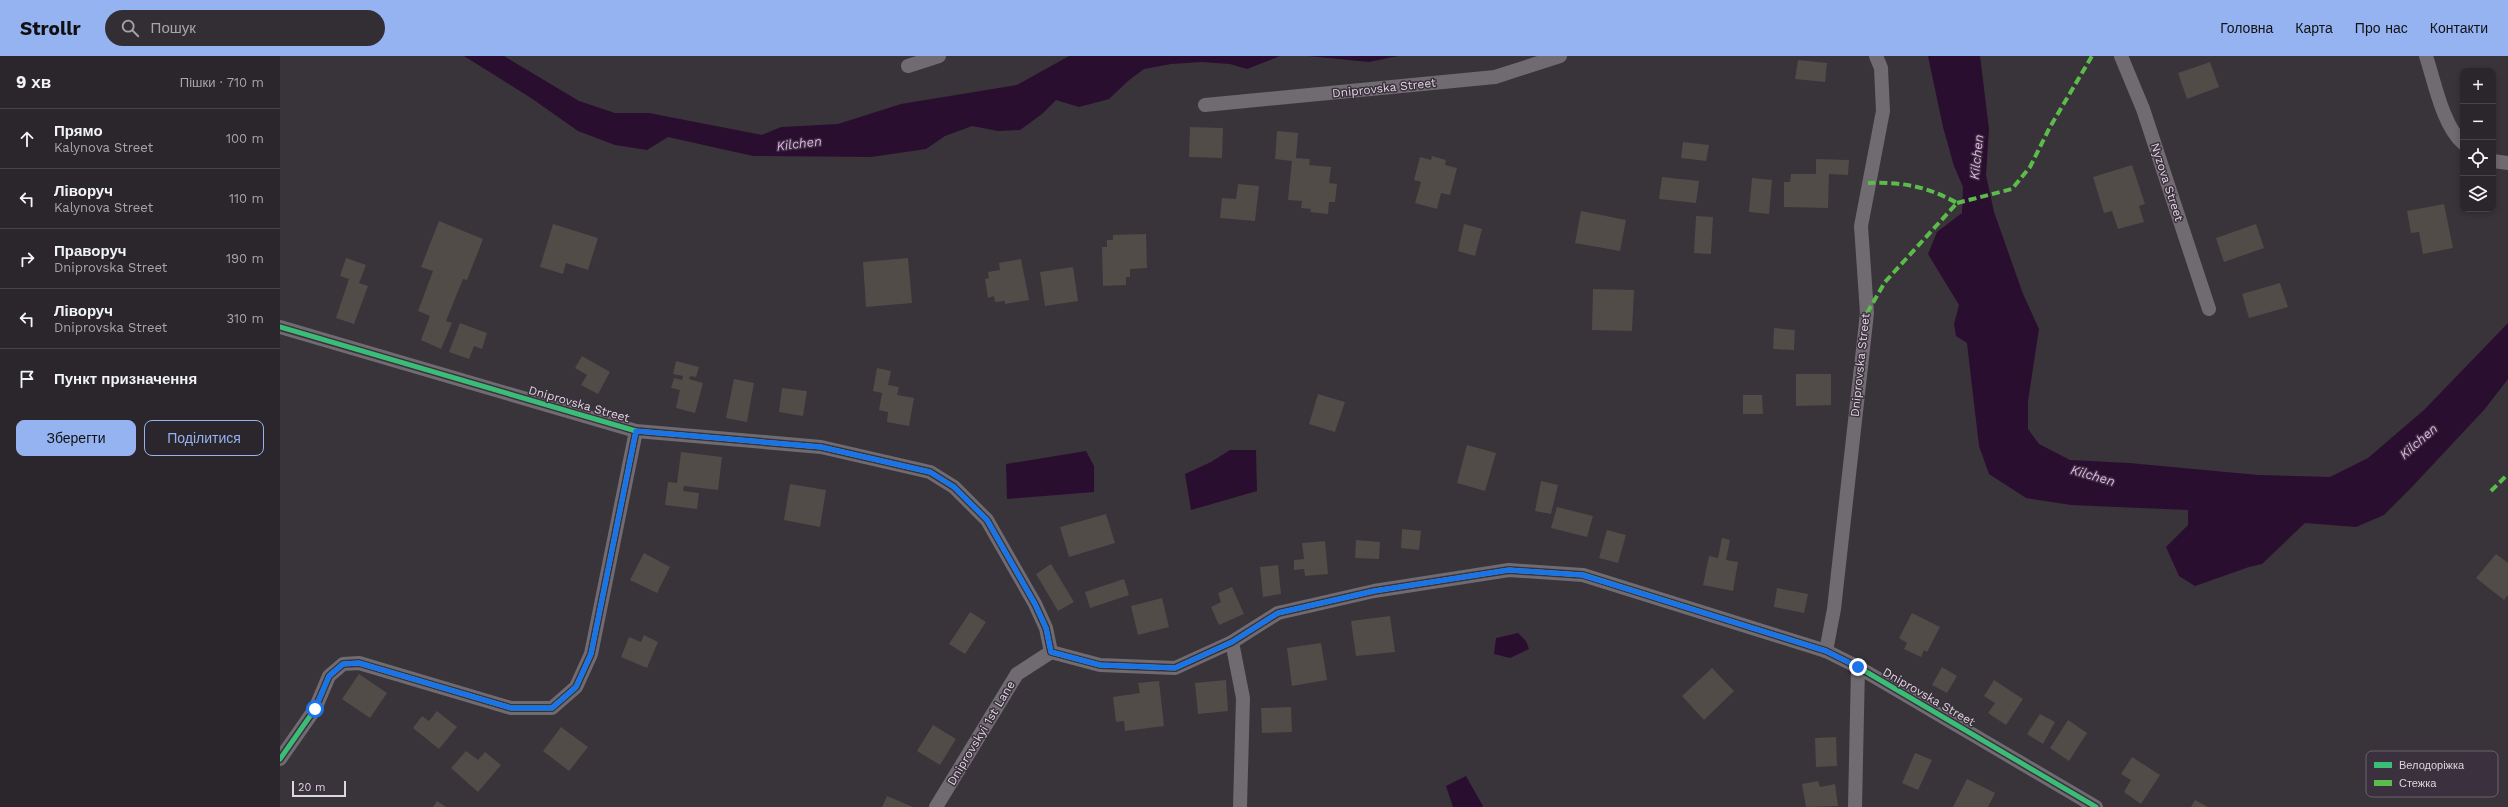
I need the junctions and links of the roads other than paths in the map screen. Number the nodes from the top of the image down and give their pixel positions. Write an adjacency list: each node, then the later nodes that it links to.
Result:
1 (939, 56): 6 (street)
2 (1560, 56): 7 (street, Dniprovska Street)
3 (1876, 56): 15 (street, Dniprovska Street)
4 (2121, 56): 11 (street, Nyzova Street)
5 (2426, 56): 8 (street)
6 (908, 66)
7 (1205, 105)
8 (2460, 140)
9 (2496, 161): 10 (street)
10 (2508, 163)
11 (2209, 309)
12 (280, 327): 13 (street, Dniprovska Street)
13 (636, 431): 16 (street, Dniprovska Street); 18 (street)
14 (1232, 642): 15 (street, Dniprovska Street); 16 (street, Dniprovska Street); 20 (street)
15 (1826, 651): 17 (street, Dniprovska Street)
16 (1051, 652): 19 (street, Dniprovskyi 1st Lane)
17 (1858, 667): 21 (street); 22 (street, Dniprovska Street)
18 (280, 759)
19 (936, 807)
20 (1240, 807)
21 (1855, 807)
22 (2096, 807)

